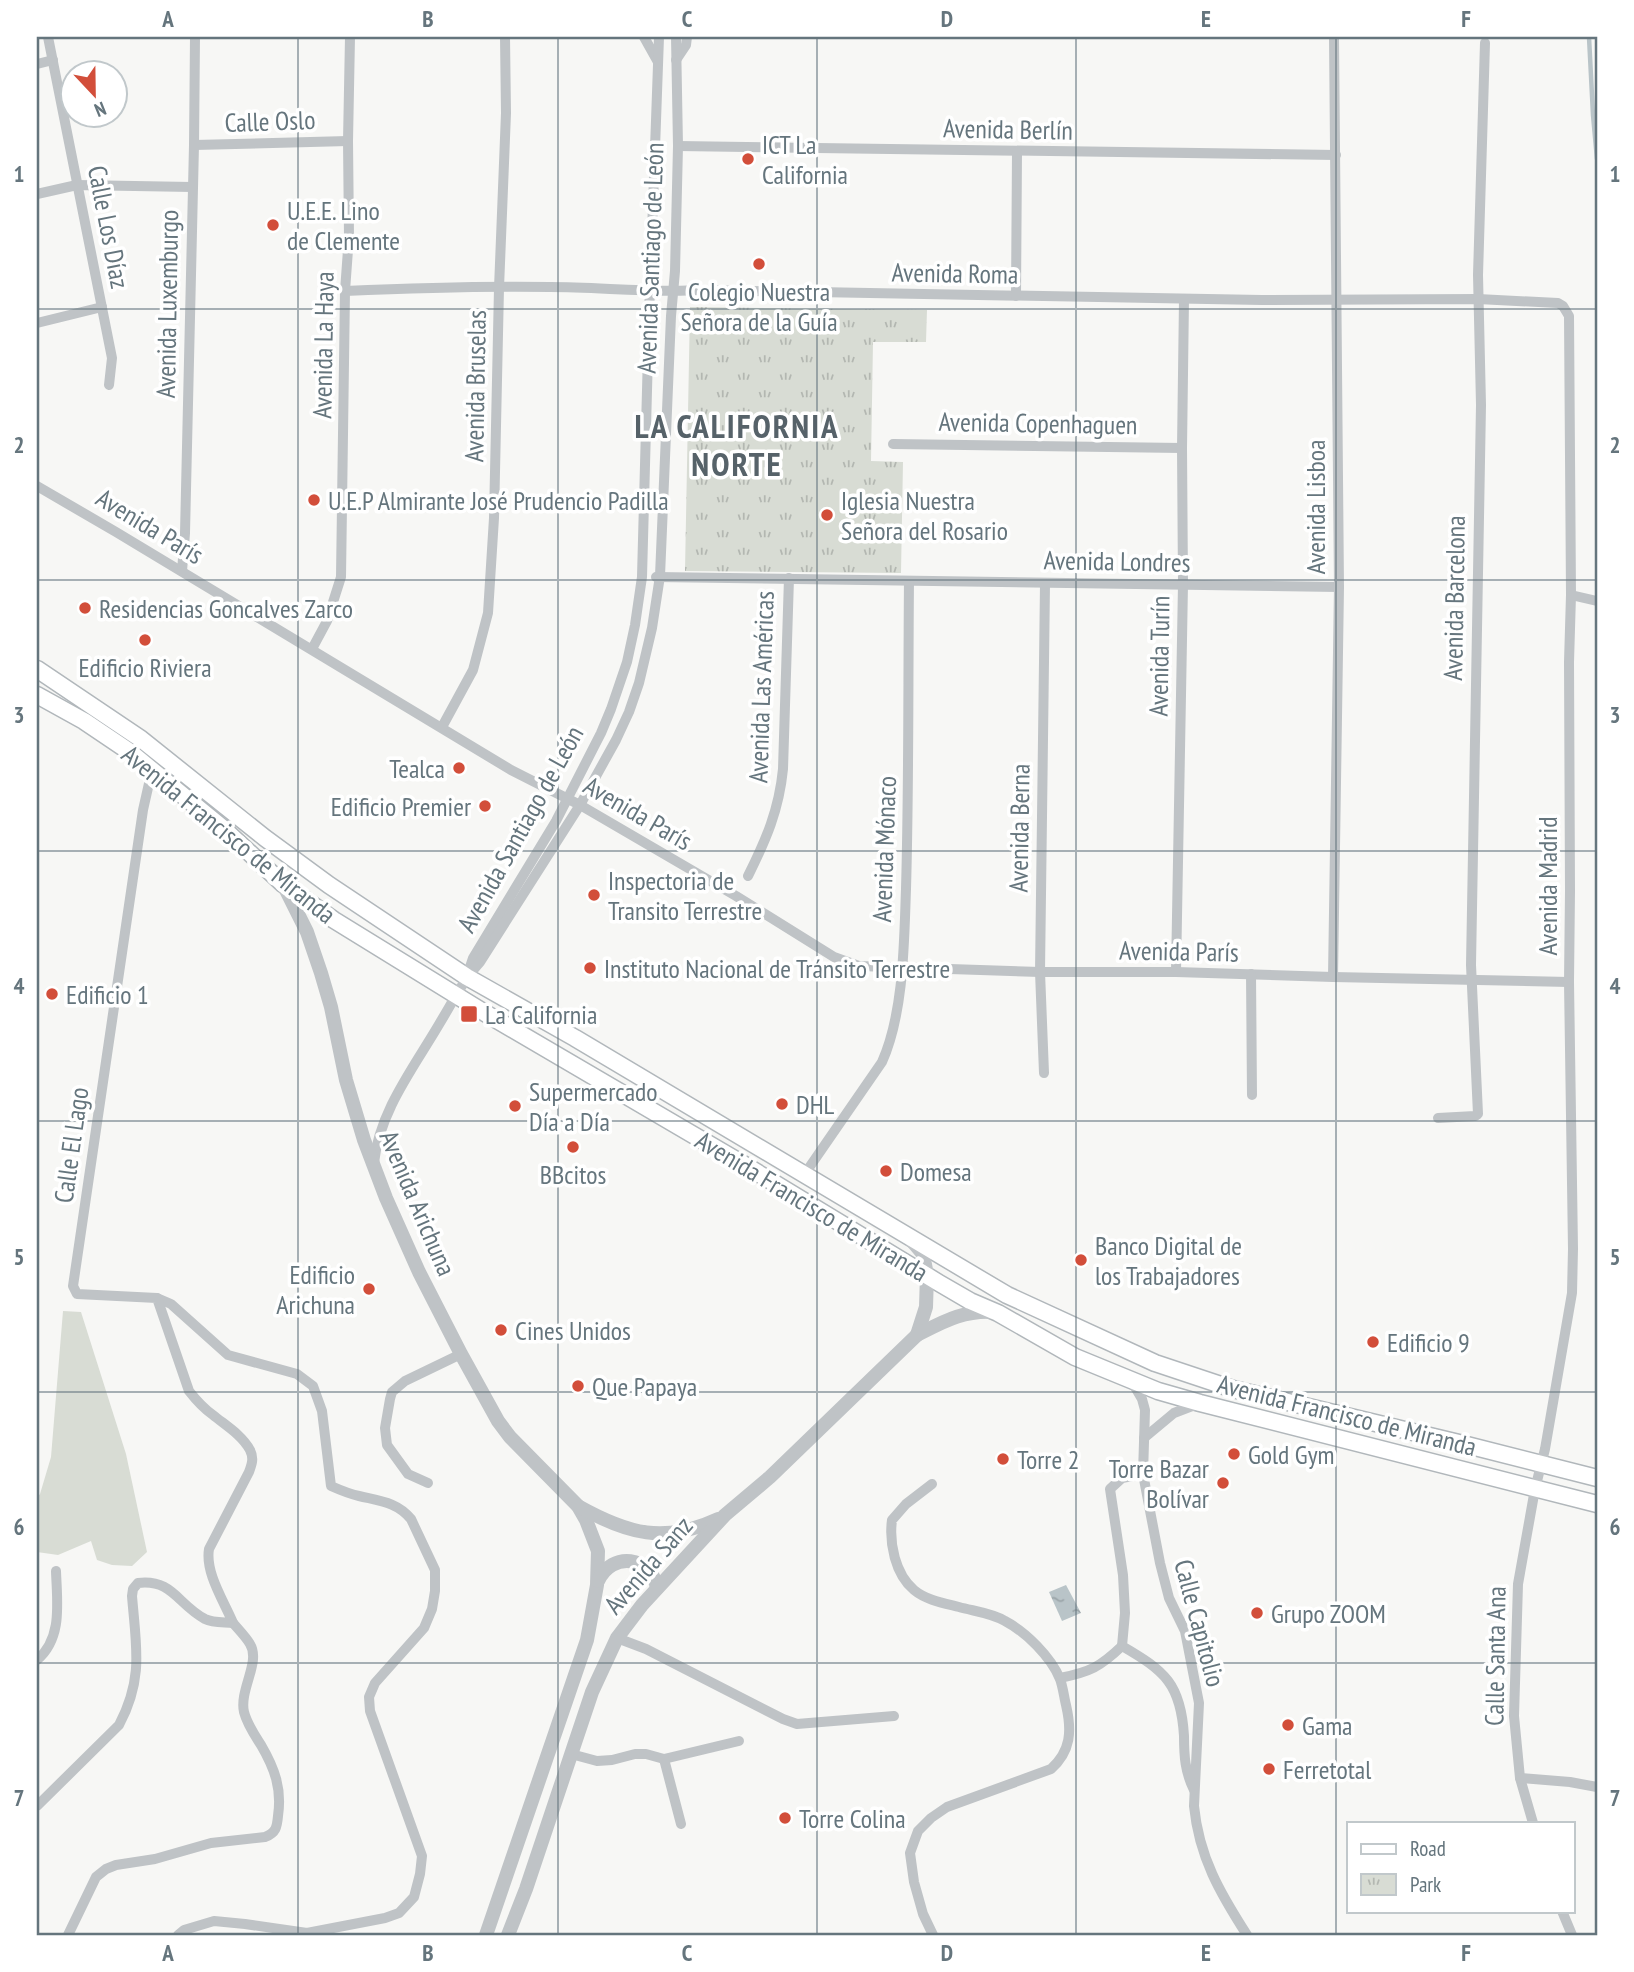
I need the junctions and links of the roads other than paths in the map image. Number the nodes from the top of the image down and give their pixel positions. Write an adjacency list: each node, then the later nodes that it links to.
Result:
1 (48, 37): 11 (street, Calle Los Díaz)
2 (195, 37): 16 (street, Avenida Luxemburgo)
3 (350, 37): 15 (street, Avenida La Haya)
4 (505, 37): 23 (street, Avenida Bruselas)
5 (644, 37): 13 (street)
6 (659, 37): 13 (street, Avenida Santiago de León)
7 (676, 37): 12 (street, Avenida Santiago de León)
8 (687, 37): 12 (street)
9 (1334, 37): 19 (street, Avenida Lisboa)
10 (1485, 43): 29 (street, Avenida Barcelona)
11 (53, 60): 14 (street); 20 (street, Calle Los Díaz)
12 (676, 60): 17 (street, Avenida Santiago de León)
13 (658, 62): 25 (street, Avenida Santiago de León)
14 (37, 64)
15 (348, 141): 16 (street, Calle Oslo); 24 (street, Avenida La Haya)
16 (194, 145): 21 (street, Avenida Luxemburgo)
17 (678, 146): 18 (street, Avenida Berlín); 26 (street, Avenida Santiago de León)
18 (1017, 152): 19 (street, Avenida Berlín); 27 (street)
19 (1336, 156): 30 (street, Avenida Lisboa)
20 (78, 185): 21 (street); 22 (street); 32 (street, Calle Los Díaz)
21 (192, 187): 38 (street, Avenida Luxemburgo)
22 (37, 194)
23 (499, 288): 24 (street, Avenida Roma); 25 (street, Avenida Roma); 51 (street, Avenida Bruselas)
24 (345, 291): 48 (street, Avenida La Haya)
25 (650, 292): 26 (street, Avenida Roma); 40 (street, Avenida Santiago de León)
26 (673, 292): 27 (street, Avenida Roma); 39 (street, Avenida Santiago de León)
27 (1016, 296): 28 (street, Avenida Roma)
28 (1184, 299): 30 (street, Avenida Roma); 36 (street, Avenida Turín)
29 (1478, 299): 30 (street, Avenida Roma); 31 (street, Avenida Roma); 63 (street, Avenida Barcelona)
30 (1336, 300): 45 (street, Avenida Lisboa)
31 (1563, 306): 46 (street, Avenida Madrid)
32 (102, 307): 33 (street); 34 (street, Calle Los Díaz)
33 (37, 323)
34 (109, 385)
35 (892, 444): 36 (street, Avenida Copenhaguen)
36 (1182, 448): 44 (street, Avenida Turín)
37 (37, 486): 38 (street, Avenida París)
38 (182, 572): 48 (street, Avenida París)
39 (660, 576): 40 (street, Avenida Londres); 41 (street, Avenida Londres); 54 (street, Avenida Santiago de León)
40 (642, 577): 53 (street, Avenida Santiago de León)
41 (789, 578): 42 (street, Avenida Londres); 55 (street, Avenida Las Américas)
42 (909, 581): 43 (street, Avenida Londres); 57 (street, Avenida Mónaco)
43 (1045, 584): 44 (street, Avenida Londres); 58 (street, Avenida Berna)
44 (1183, 584): 45 (street, Avenida Londres); 59 (street, Avenida Turín)
45 (1339, 587): 62 (street, Avenida Lisboa)
46 (1571, 596): 47 (street); 64 (street, Avenida Madrid)
47 (1597, 601)
48 (312, 649): 51 (street, Avenida París)
49 (37, 669): 61 (main road, Avenida Francisco de Miranda)
50 (37, 695): 52 (main road, Avenida Francisco de Miranda)
51 (442, 727): 53 (street, Avenida París)
52 (152, 770): 56 (main road, Avenida Francisco de Miranda); 73 (street, Calle El Lago)
53 (567, 798): 54 (street, Avenida París); 61 (street, Avenida Santiago de León)
54 (580, 805): 57 (street, Avenida París); 61 (street, Avenida Santiago de León)
55 (748, 876)
56 (283, 884): 65 (main road, Avenida Francisco de Miranda); 69 (street, Avenida Arichuna)
57 (903, 967): 58 (street, Avenida París); 70 (street, Avenida Mónaco)
58 (1040, 972): 59 (street, Avenida París); 66 (street, Avenida Berna)
59 (1176, 972): 60 (street, Avenida París)
60 (1251, 974): 62 (street, Avenida París); 67 (street)
61 (467, 976): 65 (street, Avenida Santiago de León); 70 (main road, Avenida Francisco de Miranda)
62 (1333, 977): 63 (street, Avenida París)
63 (1471, 980): 64 (street, Avenida París); 68 (street, Avenida Barcelona)
64 (1569, 982): 80 (street, Avenida Madrid)
65 (456, 995): 69 (street, Avenida Santiago de León); 72 (main road, Avenida Francisco de Miranda)
66 (1044, 1073)
67 (1252, 1095)
68 (1438, 1118)
69 (374, 1163): 76 (street, Avenida Arichuna)
70 (804, 1175): 71 (main road, Avenida Francisco de Miranda)
71 (908, 1237): 72 (street); 80 (main road, Avenida Francisco de Miranda)
72 (927, 1275): 74 (main road, Avenida Francisco de Miranda); 75 (street)
73 (157, 1298): 92 (street); 109 (street)
74 (998, 1313): 75 (street); 77 (main road, Avenida Francisco de Miranda)
75 (916, 1335): 88 (street, Avenida Sanz)
76 (461, 1354): 83 (street); 87 (street, Avenida Arichuna)
77 (1129, 1378): 78 (main road, Avenida Francisco de Miranda); 79 (street, Calle Capitolio)
78 (1200, 1403): 79 (street); 85 (main road, Avenida Francisco de Miranda)
79 (1144, 1438): 81 (street, Calle Capitolio)
80 (1541, 1464): 82 (main road, Avenida Francisco de Miranda); 85 (street, Avenida Madrid)
81 (1143, 1474): 94 (street); 103 (street, Calle Capitolio)
82 (1597, 1478)
83 (428, 1483)
84 (932, 1484): 96 (street)
85 (1535, 1489): 86 (main road, Avenida Francisco de Miranda); 101 (street, Calle Santa Ana)
86 (1597, 1504)
87 (578, 1506): 88 (street); 90 (street, Avenida Sanz)
88 (725, 1515): 91 (street, Avenida Sanz)
89 (56, 1571): 95 (street)
90 (597, 1585): 91 (street); 110 (street, Avenida Sanz)
91 (657, 1588): 93 (street, Avenida Sanz)
92 (233, 1623): 104 (street); 108 (street)
93 (617, 1639): 97 (street); 99 (street, Avenida Sanz)
94 (1122, 1646): 96 (street); 103 (street)
95 (37, 1660)
96 (1060, 1678): 112 (street)
97 (894, 1716)
98 (739, 1741): 100 (street)
99 (571, 1754): 100 (street); 111 (street, Avenida Sanz)
100 (664, 1759): 106 (street)
101 (1521, 1778): 102 (street); 105 (street, Calle Santa Ana)
102 (1597, 1787)
103 (1195, 1792): 113 (street, Calle Capitolio)
104 (37, 1806)
105 (1533, 1822)
106 (681, 1824)
107 (1562, 1912): 114 (street)
108 (68, 1935)
109 (178, 1935)
110 (486, 1935)
111 (508, 1935)
112 (933, 1935)
113 (1247, 1935)
114 (1572, 1935)

